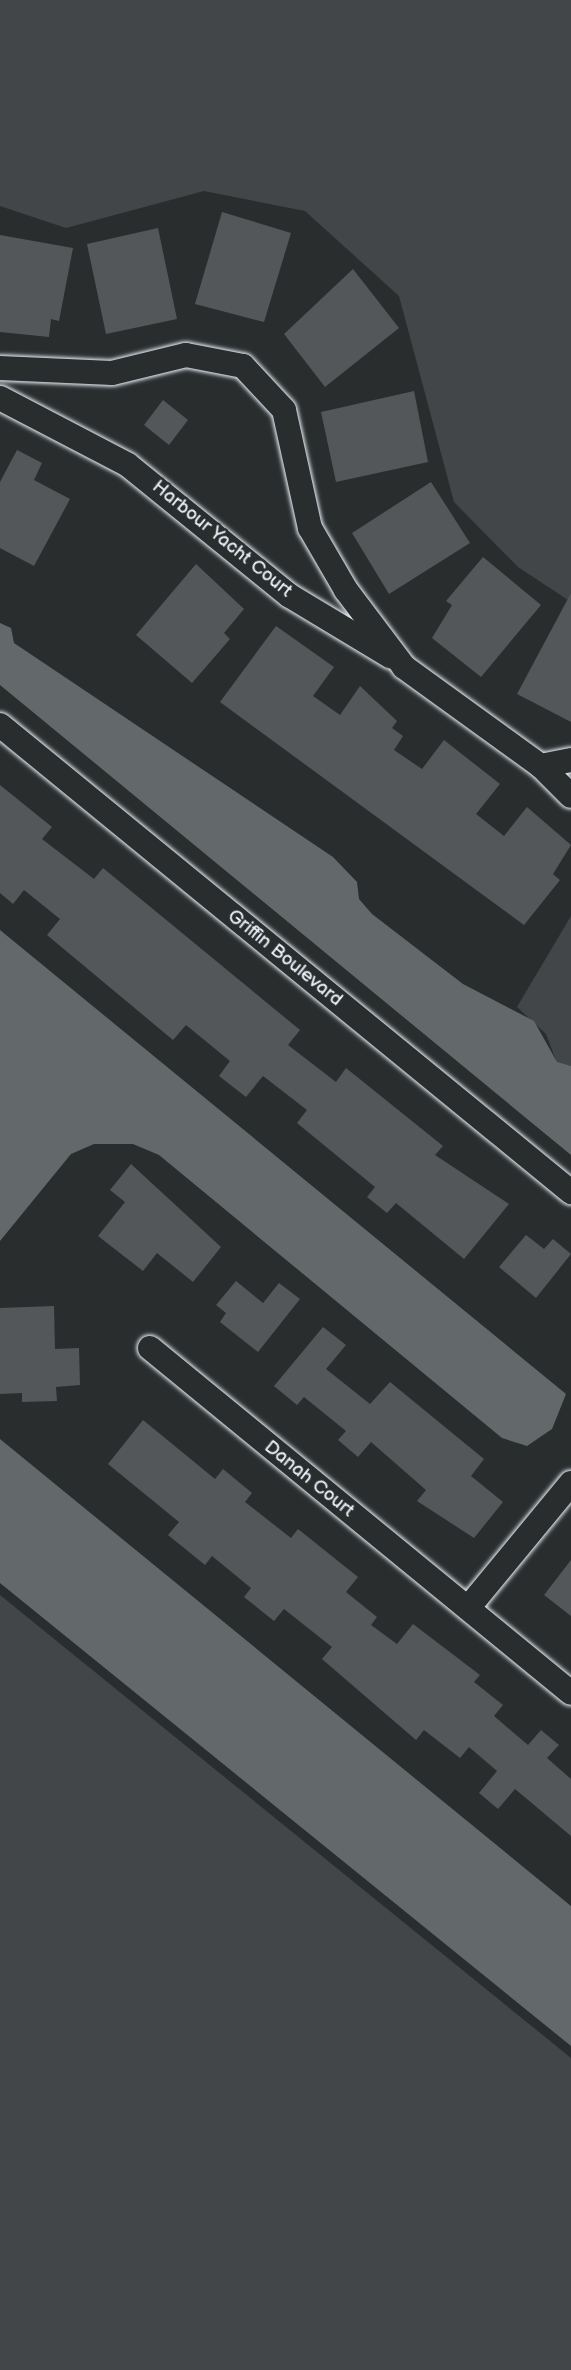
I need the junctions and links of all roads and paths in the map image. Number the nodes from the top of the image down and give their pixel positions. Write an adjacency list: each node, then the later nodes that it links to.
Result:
1 (0, 368): 3 (street, Harbour Yacht Court)
2 (0, 398): 3 (street, Harbour Yacht Court)
3 (404, 667): 6 (street, Harbour Yacht Court)
4 (0, 725): 8 (street, Griffin Boulevard)
5 (571, 760): 6 (street)
6 (541, 766): 7 (street, Harbour Yacht Court)
7 (571, 796)
8 (571, 1192)
9 (150, 1348): 11 (street, Danah Court)
10 (571, 1483): 11 (street)
11 (468, 1608): 12 (street, Danah Court)
12 (571, 1693)

